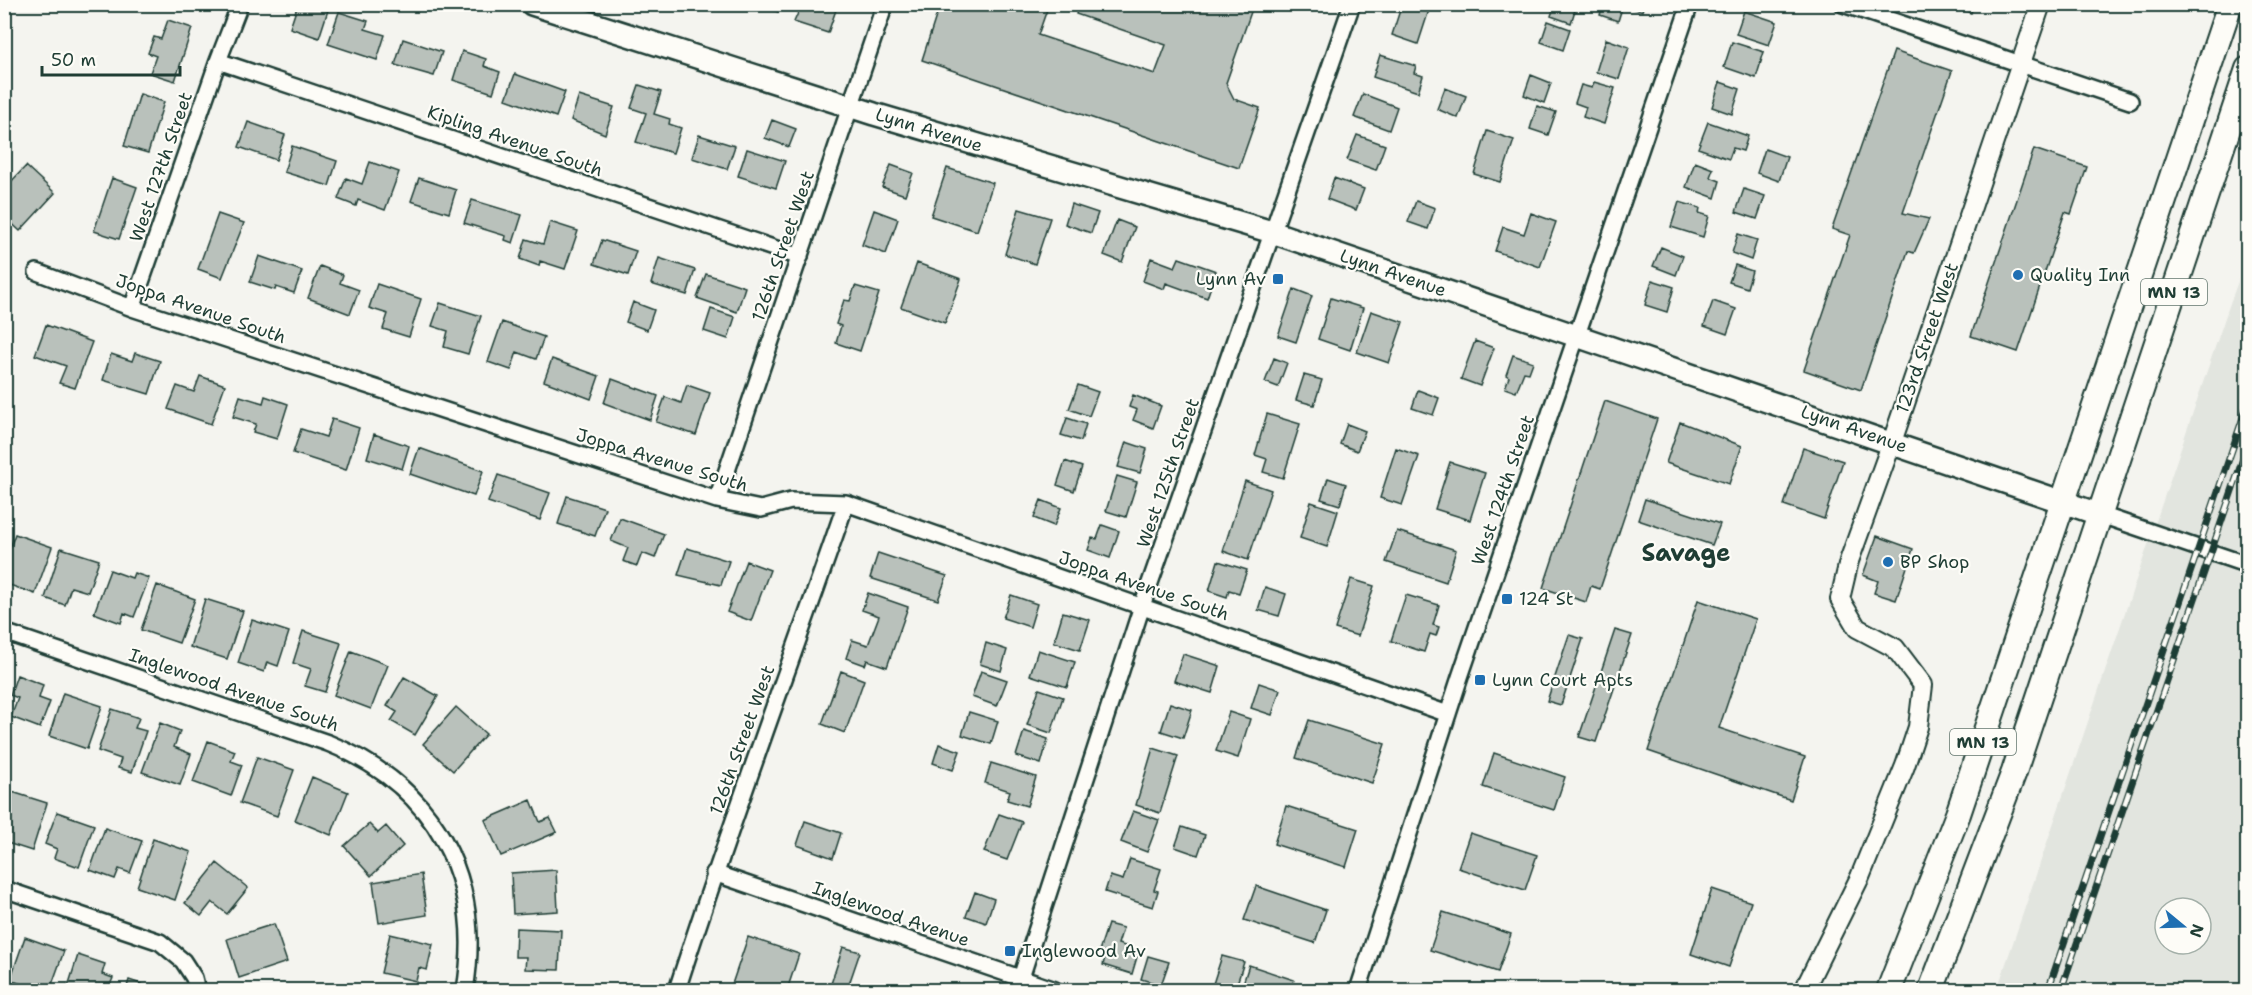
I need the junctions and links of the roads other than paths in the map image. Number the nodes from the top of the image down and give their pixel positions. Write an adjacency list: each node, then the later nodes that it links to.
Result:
1 (240, 4): 9 (street, West 127th Street)
2 (532, 4): 13 (main road, Lynn Avenue)
3 (885, 4): 13 (street, 126th Street West)
4 (1352, 4): 14 (street, West 125th Street)
5 (1690, 4): 18 (street, West 124th Street)
6 (1843, 4): 10 (street)
7 (2041, 4): 10 (street, 123rd Street West)
8 (2230, 4): 22 (highway, MN 13)
9 (218, 61): 15 (street, Kipling Avenue South); 17 (street, West 127th Street)
10 (2020, 65): 12 (street); 19 (street, 123rd Street West)
11 (2247, 69): 23 (highway, MN 13)
12 (2130, 100)
13 (850, 105): 14 (main road, Lynn Avenue); 15 (street, 126th Street West)
14 (1272, 232): 18 (main road, Lynn Avenue); 25 (street, West 125th Street)
15 (800, 257): 20 (street, 126th Street West)
16 (37, 272): 17 (street, Joppa Avenue South)
17 (132, 308): 20 (street, Joppa Avenue South)
18 (1576, 335): 19 (main road, Lynn Avenue); 27 (street, West 124th Street)
19 (1892, 442): 22 (main road, Lynn Avenue); 36 (street, 123rd Street West)
20 (717, 500): 21 (street, Joppa Avenue South)
21 (846, 503): 25 (street, Joppa Avenue South); 28 (street, 126th Street West)
22 (2064, 503): 23 (main road, Lynn Avenue); 37 (highway, MN 13)
23 (2101, 516): 24 (street, Lynn Avenue); 38 (highway, MN 13)
24 (2247, 565)
25 (1142, 606): 27 (street, Joppa Avenue South); 31 (street, West 125th Street)
26 (4, 632): 32 (street, Inglewood Avenue South)
27 (1448, 714): 35 (street, West 124th Street)
28 (714, 873): 31 (street, Inglewood Avenue); 33 (street, 126th Street West)
29 (4, 889): 30 (street)
30 (196, 984)
31 (1018, 984): 34 (street, Inglewood Avenue)
32 (465, 990)
33 (677, 990)
34 (1055, 990)
35 (1359, 990)
36 (1804, 990)
37 (1889, 990)
38 (1930, 990)

